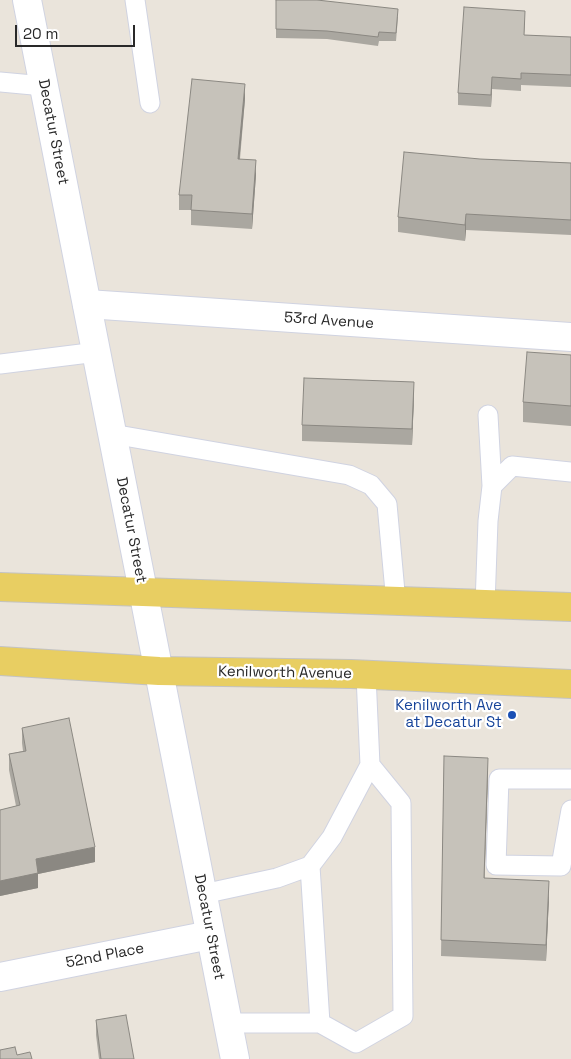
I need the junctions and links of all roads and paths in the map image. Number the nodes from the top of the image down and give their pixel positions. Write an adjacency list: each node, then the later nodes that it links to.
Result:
1 (27, 0): 4 (street, Decatur Street)
2 (135, 0): 5 (lane)
3 (0, 82): 4 (lane)
4 (44, 86): 6 (street, Decatur Street)
5 (150, 103)
6 (87, 304): 7 (street, 53rd Avenue); 8 (street, Decatur Street)
7 (571, 337)
8 (97, 352): 9 (lane); 11 (street, Decatur Street)
9 (0, 364)
10 (488, 415): 13 (lane)
11 (112, 434): 15 (street, Decatur Street); 16 (lane)
12 (571, 472): 13 (lane)
13 (492, 486): 17 (lane)
14 (0, 587): 15 (main road)
15 (143, 591): 16 (main road); 20 (street, Decatur Street)
16 (396, 603): 17 (main road)
17 (485, 605): 18 (main road)
18 (571, 607)
19 (0, 661): 20 (main road, Kenilworth Avenue)
20 (159, 671): 21 (main road, Kenilworth Avenue); 27 (street, Decatur Street)
21 (366, 675): 22 (main road, Kenilworth Avenue); 23 (lane)
22 (571, 684)
23 (370, 765): 26 (lane); 31 (lane)
24 (571, 779): 25 (lane)
25 (571, 810)
26 (310, 866): 27 (lane); 31 (lane)
27 (203, 894): 28 (street, Decatur Street)
28 (210, 935): 29 (street, 52nd Place); 30 (street, Decatur Street)
29 (0, 977)
30 (228, 1023): 31 (lane); 32 (street, Decatur Street)
31 (320, 1023)
32 (235, 1059)

